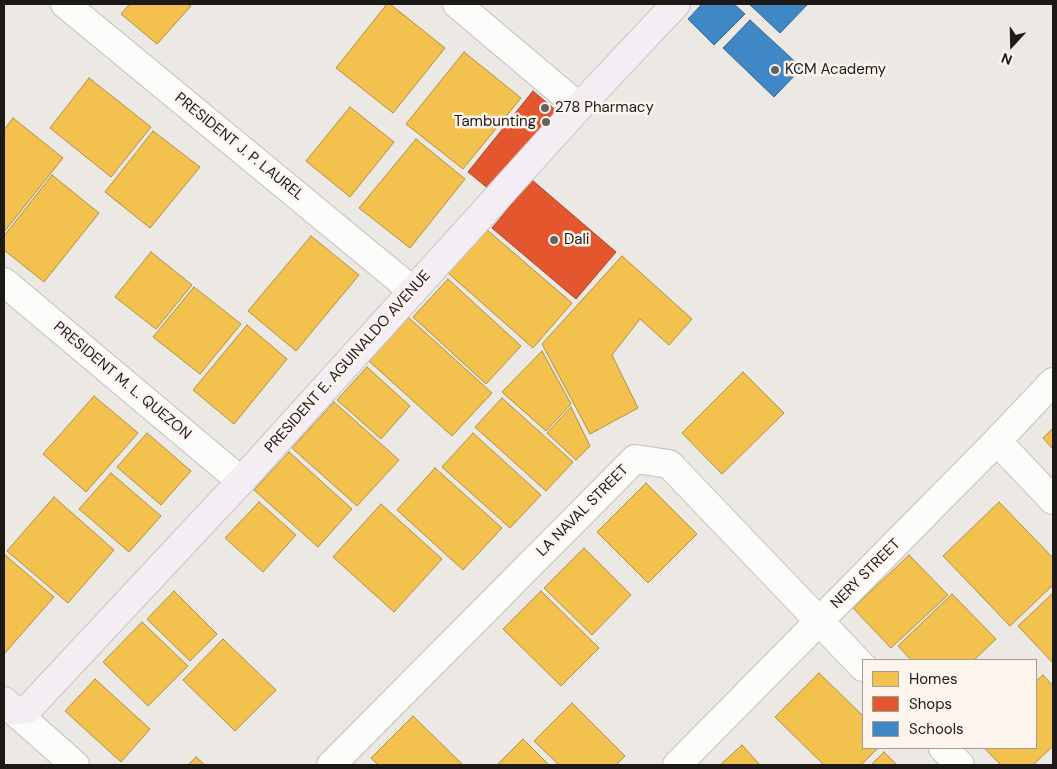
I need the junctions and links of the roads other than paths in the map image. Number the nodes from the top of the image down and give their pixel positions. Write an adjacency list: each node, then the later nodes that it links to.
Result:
1 (64, 4): 6 (street, PRESIDENT J. P. LAUREL)
2 (456, 4): 4 (street)
3 (676, 4): 4 (main road, PRESIDENT E. AGUINALDO AVENUE)
4 (579, 107): 6 (main road, PRESIDENT E. AGUINALDO AVENUE)
5 (4, 282): 9 (street, PRESIDENT M. L. QUEZON)
6 (413, 290): 9 (main road, PRESIDENT E. AGUINALDO AVENUE)
7 (1053, 382): 8 (street, NERY STREET)
8 (997, 441): 10 (street); 11 (street, NERY STREET)
9 (241, 481): 13 (main road, PRESIDENT E. AGUINALDO AVENUE)
10 (1053, 500)
11 (819, 622): 12 (street, LA NAVAL STREET); 16 (street, LA NAVAL STREET); 17 (street, NERY STREET)
12 (862, 666)
13 (9, 706): 15 (street)
14 (943, 749): 18 (street)
15 (75, 765)
16 (331, 765)
17 (677, 765)
18 (960, 765)

